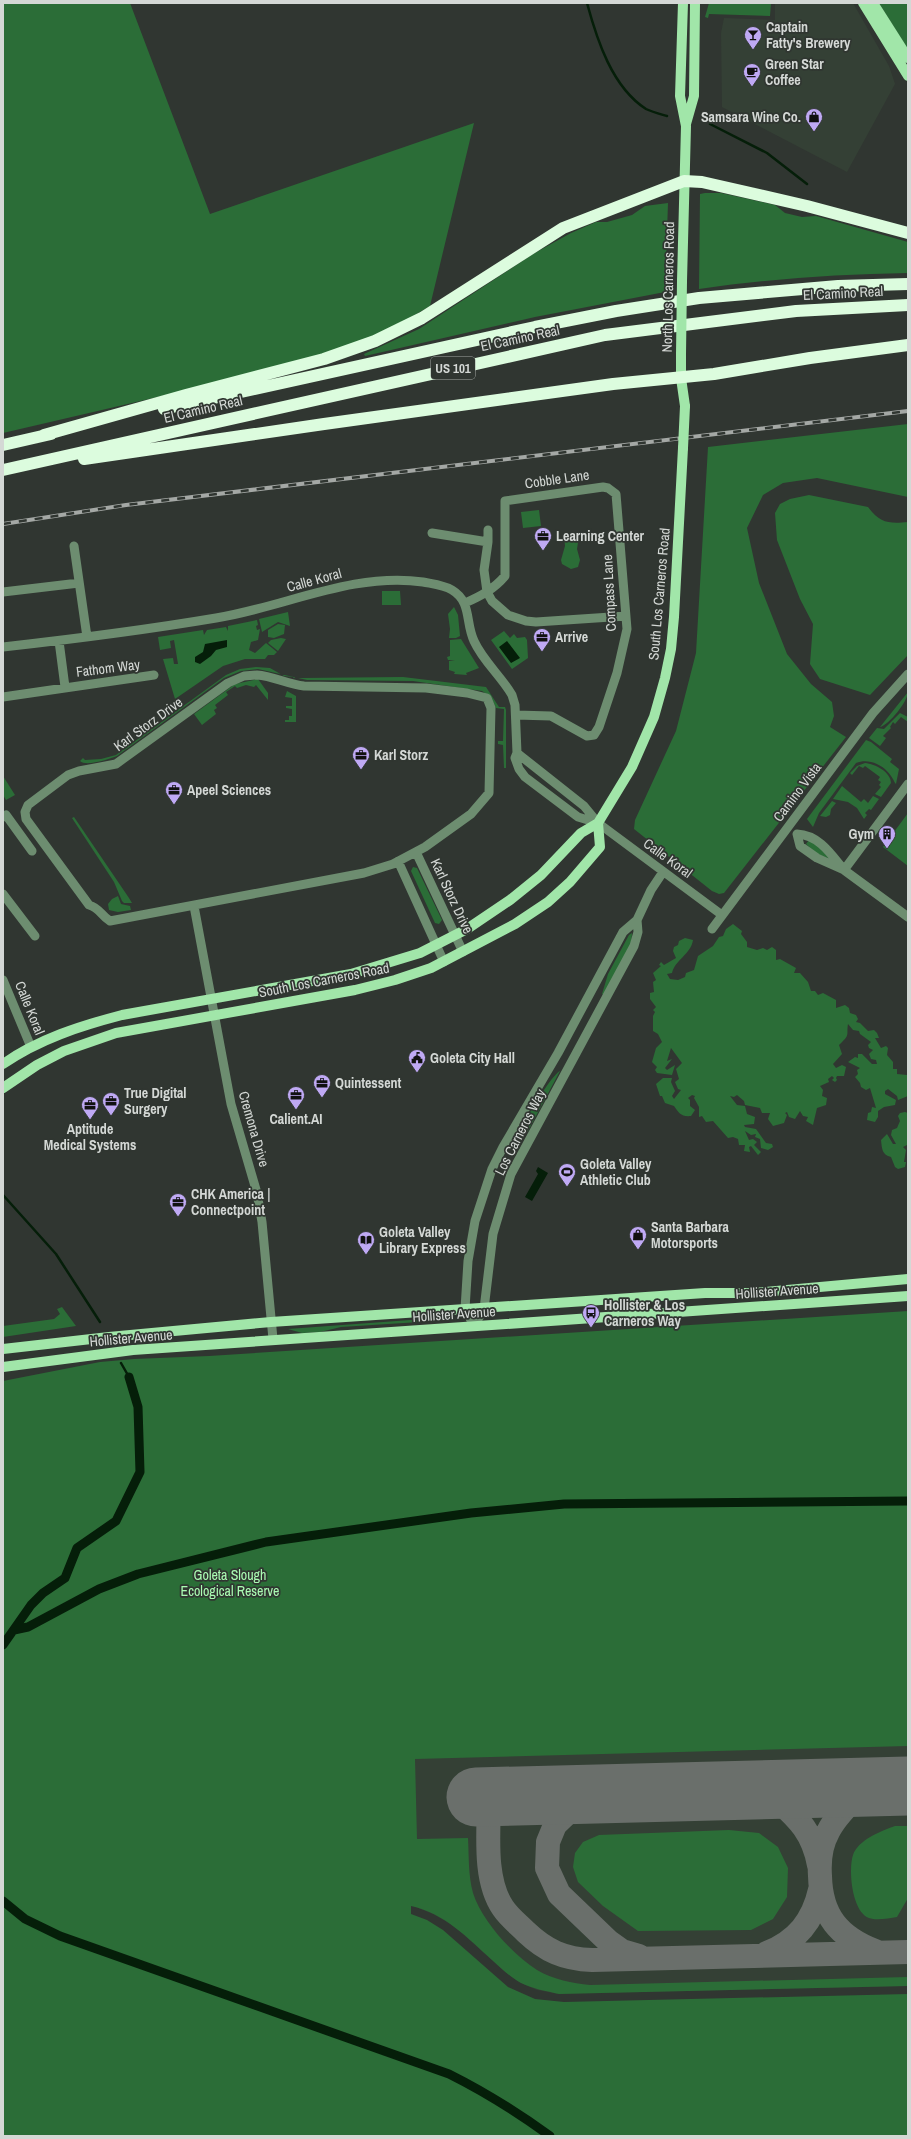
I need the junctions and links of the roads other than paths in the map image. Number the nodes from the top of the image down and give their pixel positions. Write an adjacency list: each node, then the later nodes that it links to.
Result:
1 (683, 3): 7 (main road, North Los Carneros Road)
2 (695, 3): 7 (main road, North Los Carneros Road)
3 (863, 3): 6 (main road)
4 (874, 3): 5 (main road)
5 (908, 58)
6 (908, 76)
7 (686, 126): 8 (main road, North Los Carneros Road)
8 (684, 181): 9 (highway); 13 (main road, North Los Carneros Road, bridge); 14 (highway)
9 (908, 233)
10 (908, 284): 14 (highway, El Camino Real / US 101)
11 (908, 305): 17 (highway, El Camino Real / US 101)
12 (908, 345): 13 (highway)
13 (681, 378): 16 (main road, North Los Carneros Road, bridge); 18 (highway)
14 (44, 435): 15 (highway, El Camino Real / US 101)
15 (3, 445)
16 (683, 448): 39 (main road, South Los Carneros Road)
17 (3, 470)
18 (3, 477)
19 (612, 491): 26 (street, Cobble Lane); 28 (street, Compass Lane)
20 (488, 530): 22 (street)
21 (432, 533): 22 (street)
22 (488, 542): 26 (street)
23 (74, 546): 24 (street)
24 (79, 582): 25 (street); 29 (street)
25 (3, 592)
26 (487, 592): 27 (street); 28 (street)
27 (465, 603): 29 (street, Calle Koral); 36 (street, Calle Koral)
28 (626, 616): 36 (street, Compass Lane)
29 (87, 637): 30 (street, Calle Koral)
30 (59, 641): 31 (street, Calle Koral); 34 (street, Fathom Way)
31 (3, 647)
32 (908, 674): 40 (street, Camino Vista)
33 (154, 676): 34 (street, Fathom Way)
34 (66, 687): 35 (street, Fathom Way)
35 (3, 697)
36 (516, 715): 39 (street, Calle Koral)
37 (908, 784): 45 (street)
38 (3, 817): 42 (street)
39 (598, 824): 46 (street, Calle Koral); 54 (main road, South Los Carneros Road); 56 (main road, South Los Carneros Road)
40 (788, 827): 41 (street); 49 (street, Camino Vista)
41 (797, 834): 45 (street); 45 (street)
42 (32, 851)
43 (416, 852): 44 (street, Karl Storz Drive); 48 (street, Karl Storz Drive); 54 (street, Karl Storz Drive)
44 (398, 861): 48 (street, Karl Storz Drive); 55 (street)
45 (844, 870): 50 (street)
46 (663, 872): 49 (street, Calle Koral); 51 (street, Los Carneros Way)
47 (3, 894): 53 (street)
48 (194, 906): 59 (street, Cremona Drive)
49 (722, 915): 52 (street, Camino Vista)
50 (908, 917)
51 (637, 920): 62 (street, Los Carneros Way); 63 (street, Los Carneros Way)
52 (712, 929)
53 (35, 936)
54 (455, 936): 55 (main road, South Los Carneros Road); 56 (street, Karl Storz Drive)
55 (436, 945): 57 (street); 59 (main road, South Los Carneros Road)
56 (463, 952): 57 (main road, South Los Carneros Road)
57 (444, 962): 60 (main road, South Los Carneros Road)
58 (3, 980): 61 (street, Calle Koral)
59 (210, 999): 60 (street, Cremona Drive); 61 (main road, South Los Carneros Road)
60 (214, 1016): 65 (main road, South Los Carneros Road); 70 (street, Cremona Drive)
61 (30, 1047): 64 (main road, South Los Carneros Road)
62 (558, 1053): 63 (street); 68 (street, Los Carneros Way)
63 (573, 1061): 69 (street, Los Carneros Way)
64 (3, 1064)
65 (3, 1088)
66 (908, 1279): 69 (main road, Hollister Avenue)
67 (908, 1296): 71 (main road, Hollister Avenue)
68 (465, 1309): 69 (main road, Hollister Avenue); 70 (main road, Hollister Avenue); 71 (street)
69 (484, 1309): 71 (street, Los Carneros Way)
70 (271, 1322): 72 (street, Cremona Drive); 73 (main road, Hollister Avenue)
71 (474, 1326): 72 (main road, Hollister Avenue)
72 (273, 1340): 74 (main road, Hollister Avenue)
73 (3, 1349)
74 (3, 1367)

